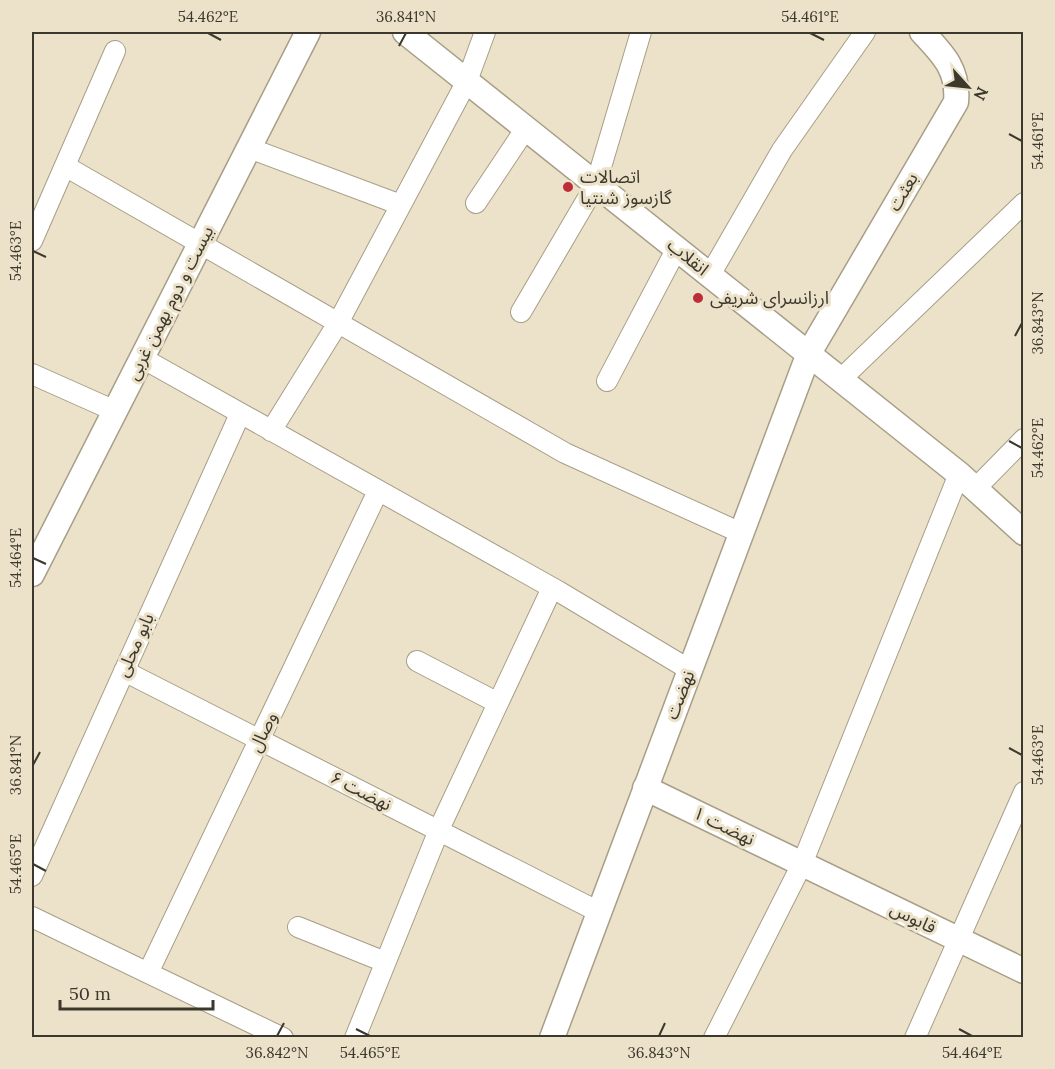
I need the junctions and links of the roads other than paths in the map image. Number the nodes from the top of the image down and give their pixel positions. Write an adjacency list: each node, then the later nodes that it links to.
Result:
1 (308, 32): 10 (street, بیست و دوم بهمن غربی)
2 (405, 32): 8 (street, انقلاب)
3 (486, 32): 8 (street)
4 (641, 32): 12 (street)
5 (865, 32): 19 (street)
6 (922, 32): 22 (street, بعثت)
7 (115, 51): 11 (street)
8 (467, 81): 9 (street, انقلاب); 15 (street)
9 (526, 128): 12 (street, انقلاب); 13 (street)
10 (249, 148): 15 (street); 17 (street, بیست و دوم بهمن غربی)
11 (65, 166): 16 (street); 17 (street)
12 (596, 184): 18 (street, انقلاب); 20 (street)
13 (476, 203)
14 (1023, 203): 25 (street)
15 (401, 206): 21 (street)
16 (32, 241)
17 (200, 244): 21 (street); 23 (street, بیست و دوم بهمن غربی)
18 (677, 248): 19 (street, انقلاب); 26 (street)
19 (710, 275): 22 (street, انقلاب)
20 (521, 312)
21 (338, 323): 29 (street); 33 (street)
22 (809, 354): 25 (street, انقلاب); 33 (street, نهضت)
23 (141, 358): 27 (street, بیست و دوم بهمن غربی); 28 (street)
24 (32, 374): 27 (street)
25 (841, 379): 31 (street, انقلاب)
26 (607, 381)
27 (115, 411): 35 (street, بیست و دوم بهمن غربی)
28 (240, 414): 29 (street); 39 (street, بابو محلی)
29 (271, 431): 32 (street)
30 (1023, 439): 31 (street)
31 (967, 481): 34 (street, انقلاب); 45 (street)
32 (378, 491): 36 (street); 41 (street, وصال)
33 (741, 533): 38 (street, نهضت)
34 (1023, 533)
35 (32, 574)
36 (552, 588): 38 (street); 40 (street)
37 (417, 661): 40 (street)
38 (690, 670): 42 (street, نهضت)
39 (124, 671): 41 (street, ۶ نهضت); 46 (street, بابو محلی)
40 (498, 703): 44 (street)
41 (260, 740): 44 (street, ۶ نهضت); 53 (street, وصال)
42 (645, 788): 45 (street, ۱ نهضت); 47 (street, نهضت)
43 (1023, 792): 50 (street)
44 (440, 828): 47 (street, ۶ نهضت); 51 (street)
45 (802, 864): 50 (street, قابوس); 57 (street)
46 (32, 876)
47 (599, 912): 56 (street, نهضت)
48 (32, 917): 53 (street)
49 (298, 927): 51 (street)
50 (959, 940): 52 (street, قابوس); 58 (street)
51 (385, 962): 55 (street)
52 (1023, 971)
53 (148, 973): 54 (street)
54 (283, 1038)
55 (355, 1038)
56 (552, 1038)
57 (714, 1038)
58 (915, 1038)

